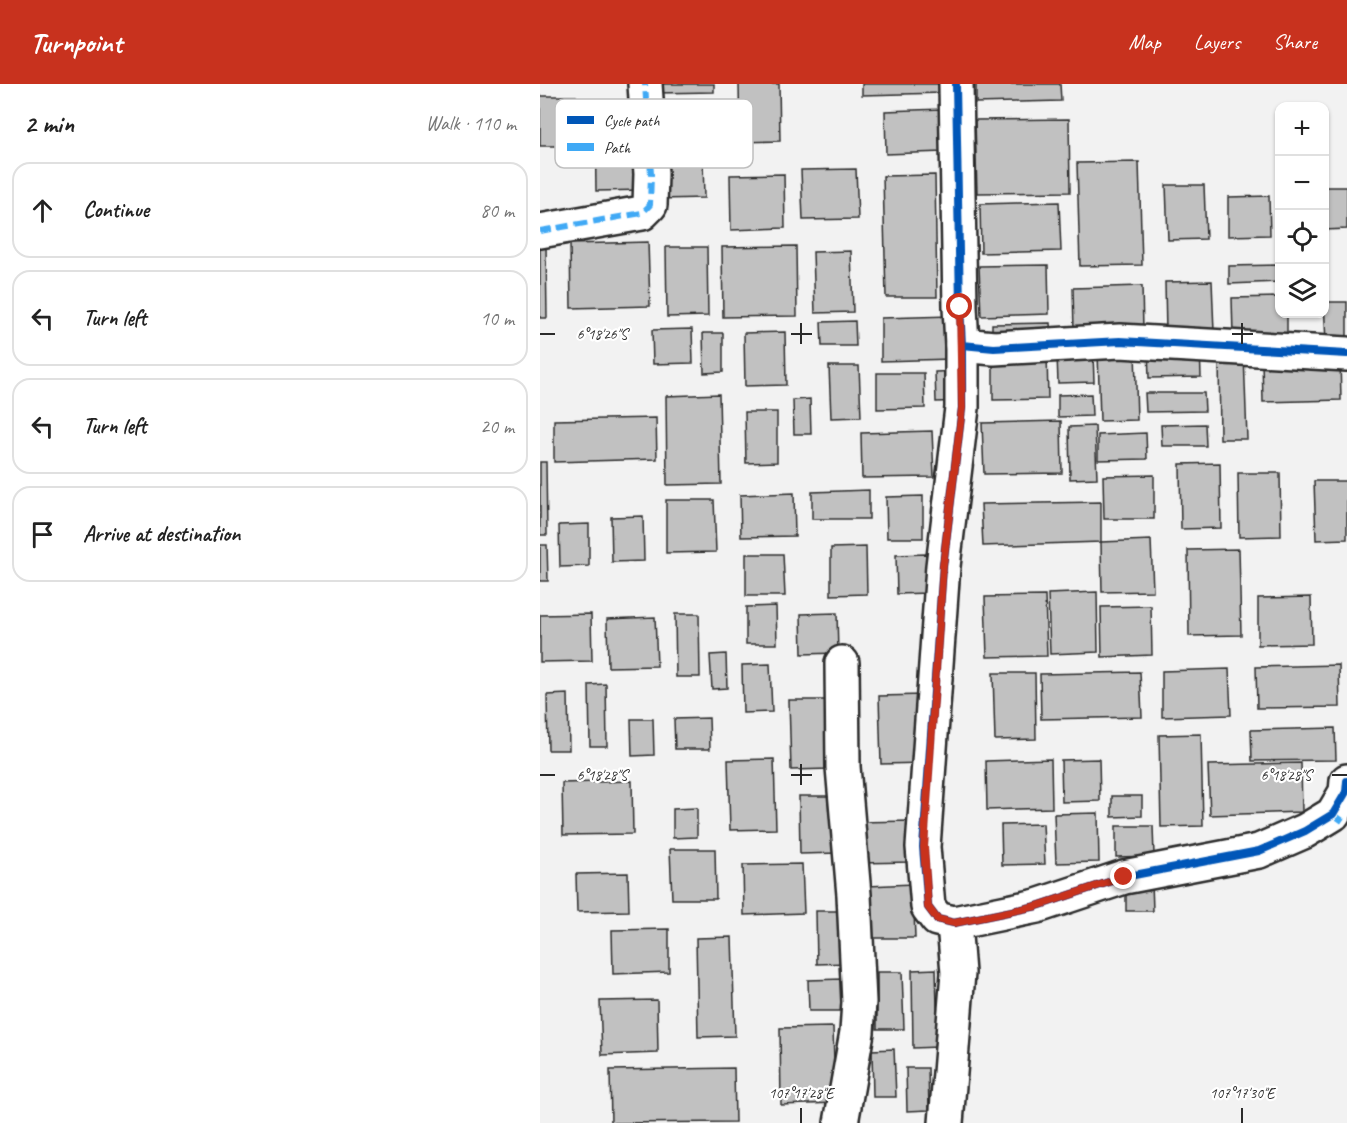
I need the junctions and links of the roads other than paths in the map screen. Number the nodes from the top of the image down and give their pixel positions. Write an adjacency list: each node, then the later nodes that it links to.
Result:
1 (645, 84): 3 (street)
2 (957, 84): 6 (street)
3 (646, 99)
4 (651, 168): 5 (street)
5 (540, 231)
6 (962, 345): 7 (street); 11 (street)
7 (1347, 354)
8 (842, 663): 12 (street)
9 (1347, 781): 10 (street)
10 (1340, 819): 11 (street)
11 (954, 923): 13 (street)
12 (841, 1123)
13 (946, 1123)

